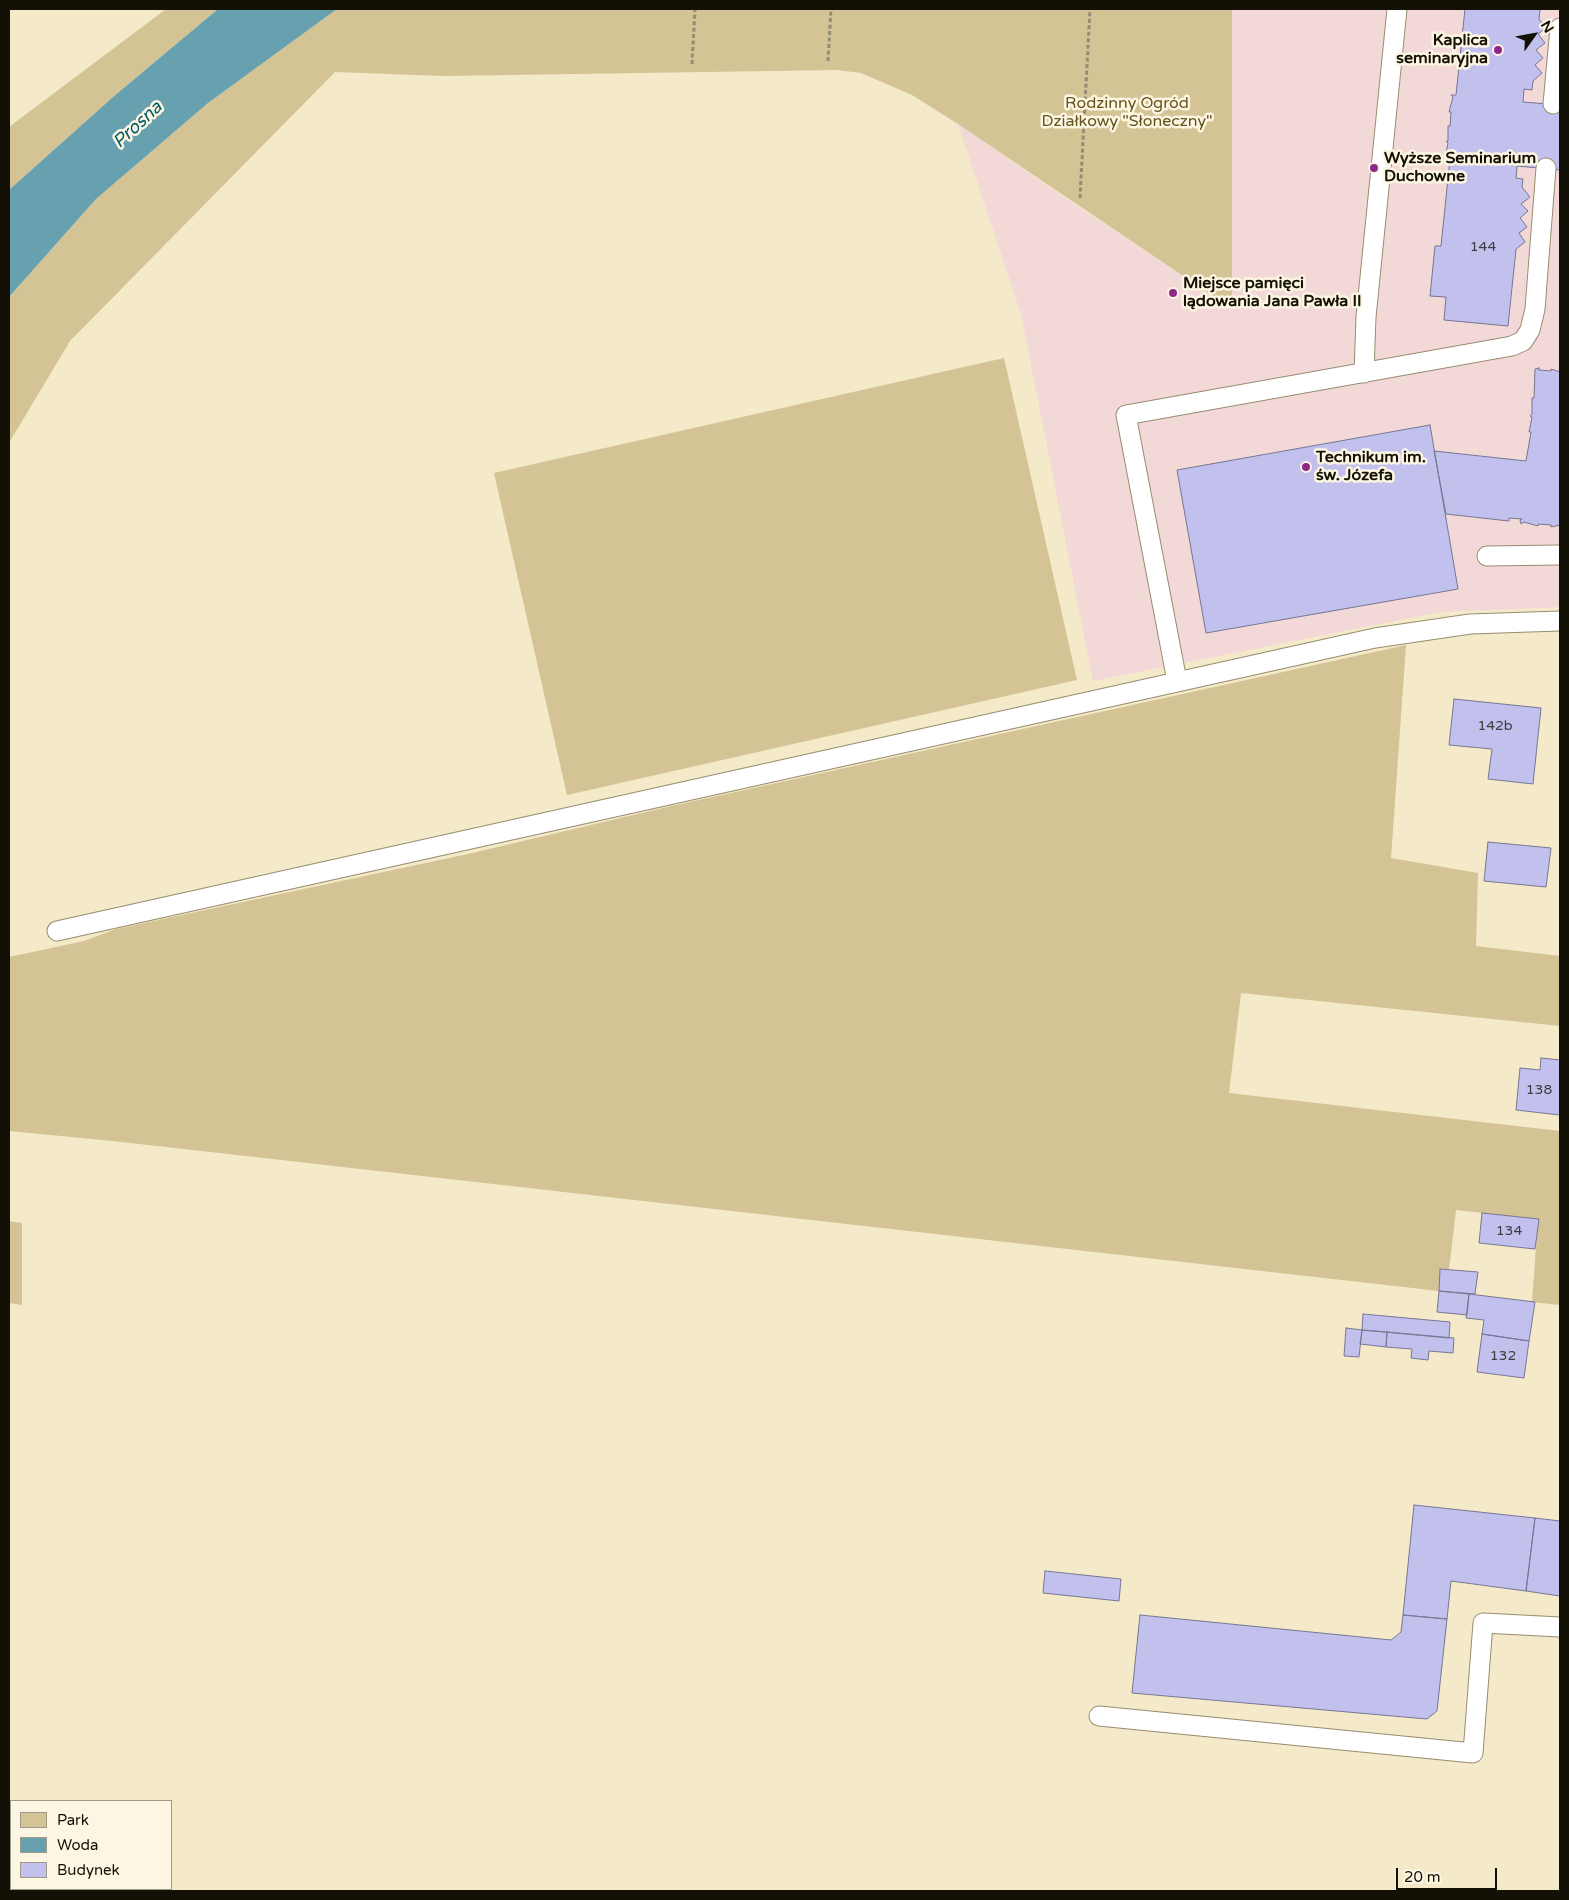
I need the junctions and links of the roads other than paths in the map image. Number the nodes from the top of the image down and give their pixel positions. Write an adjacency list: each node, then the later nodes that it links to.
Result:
1 (1397, 9): 5 (lane)
2 (1560, 28): 3 (lane)
3 (1553, 104)
4 (1546, 168): 5 (lane)
5 (1364, 373): 9 (lane)
6 (1560, 555): 7 (lane)
7 (1487, 556)
8 (1560, 621): 9 (lane)
9 (1177, 681): 10 (lane)
10 (57, 931)
11 (1560, 1627): 12 (lane)
12 (1099, 1716)

